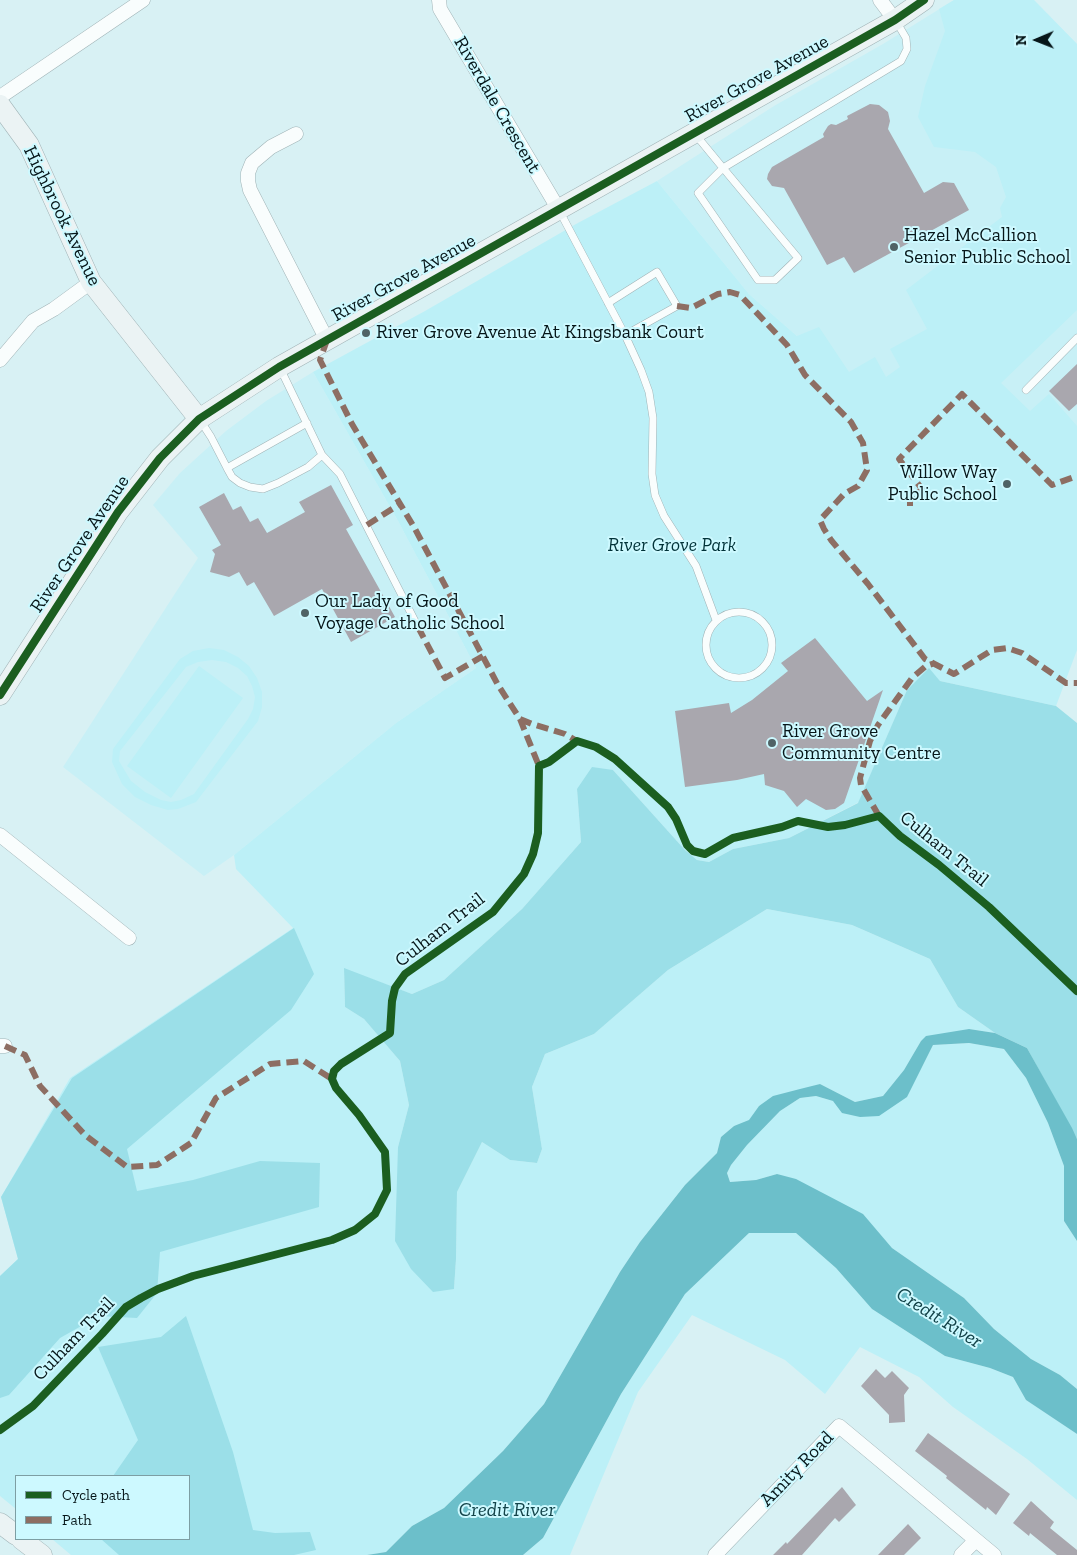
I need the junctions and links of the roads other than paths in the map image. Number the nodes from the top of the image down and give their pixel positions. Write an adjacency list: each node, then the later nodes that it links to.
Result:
1 (439, 0): 11 (street, Riverdale Crescent)
2 (880, 0): 5 (street)
3 (924, 0): 5 (street, River Grove Avenue)
4 (137, 2): 6 (street)
5 (895, 20): 8 (street, River Grove Avenue); 10 (lane)
6 (0, 97)
7 (0, 105): 12 (street, Highbrook Avenue)
8 (694, 133): 10 (lane); 11 (street, River Grove Avenue)
9 (296, 134): 16 (street)
10 (723, 168): 10 (lane)
11 (559, 210): 13 (lane); 16 (street, River Grove Avenue)
12 (90, 282): 17 (street); 20 (street, Highbrook Avenue)
13 (608, 303): 14 (lane); 14 (lane)
14 (625, 335): 24 (lane)
15 (1077, 338): 19 (lane)
16 (326, 340): 18 (street, River Grove Avenue)
17 (0, 360)
18 (279, 367): 20 (street, River Grove Avenue); 21 (lane)
19 (1026, 390)
20 (200, 419): 23 (lane); 26 (street, River Grove Avenue)
21 (306, 423): 22 (lane); 23 (lane)
22 (322, 455): 23 (lane); 25 (lane)
23 (227, 468)
24 (716, 620): 24 (lane)
25 (418, 627)
26 (0, 695)
27 (0, 835): 28 (street)
28 (129, 938)
29 (22, 1540): 31 (street)
30 (976, 1540): 32 (street, Amity Road); 33 (street); 34 (street)
31 (42, 1555)
32 (715, 1555)
33 (961, 1555)
34 (994, 1555)

